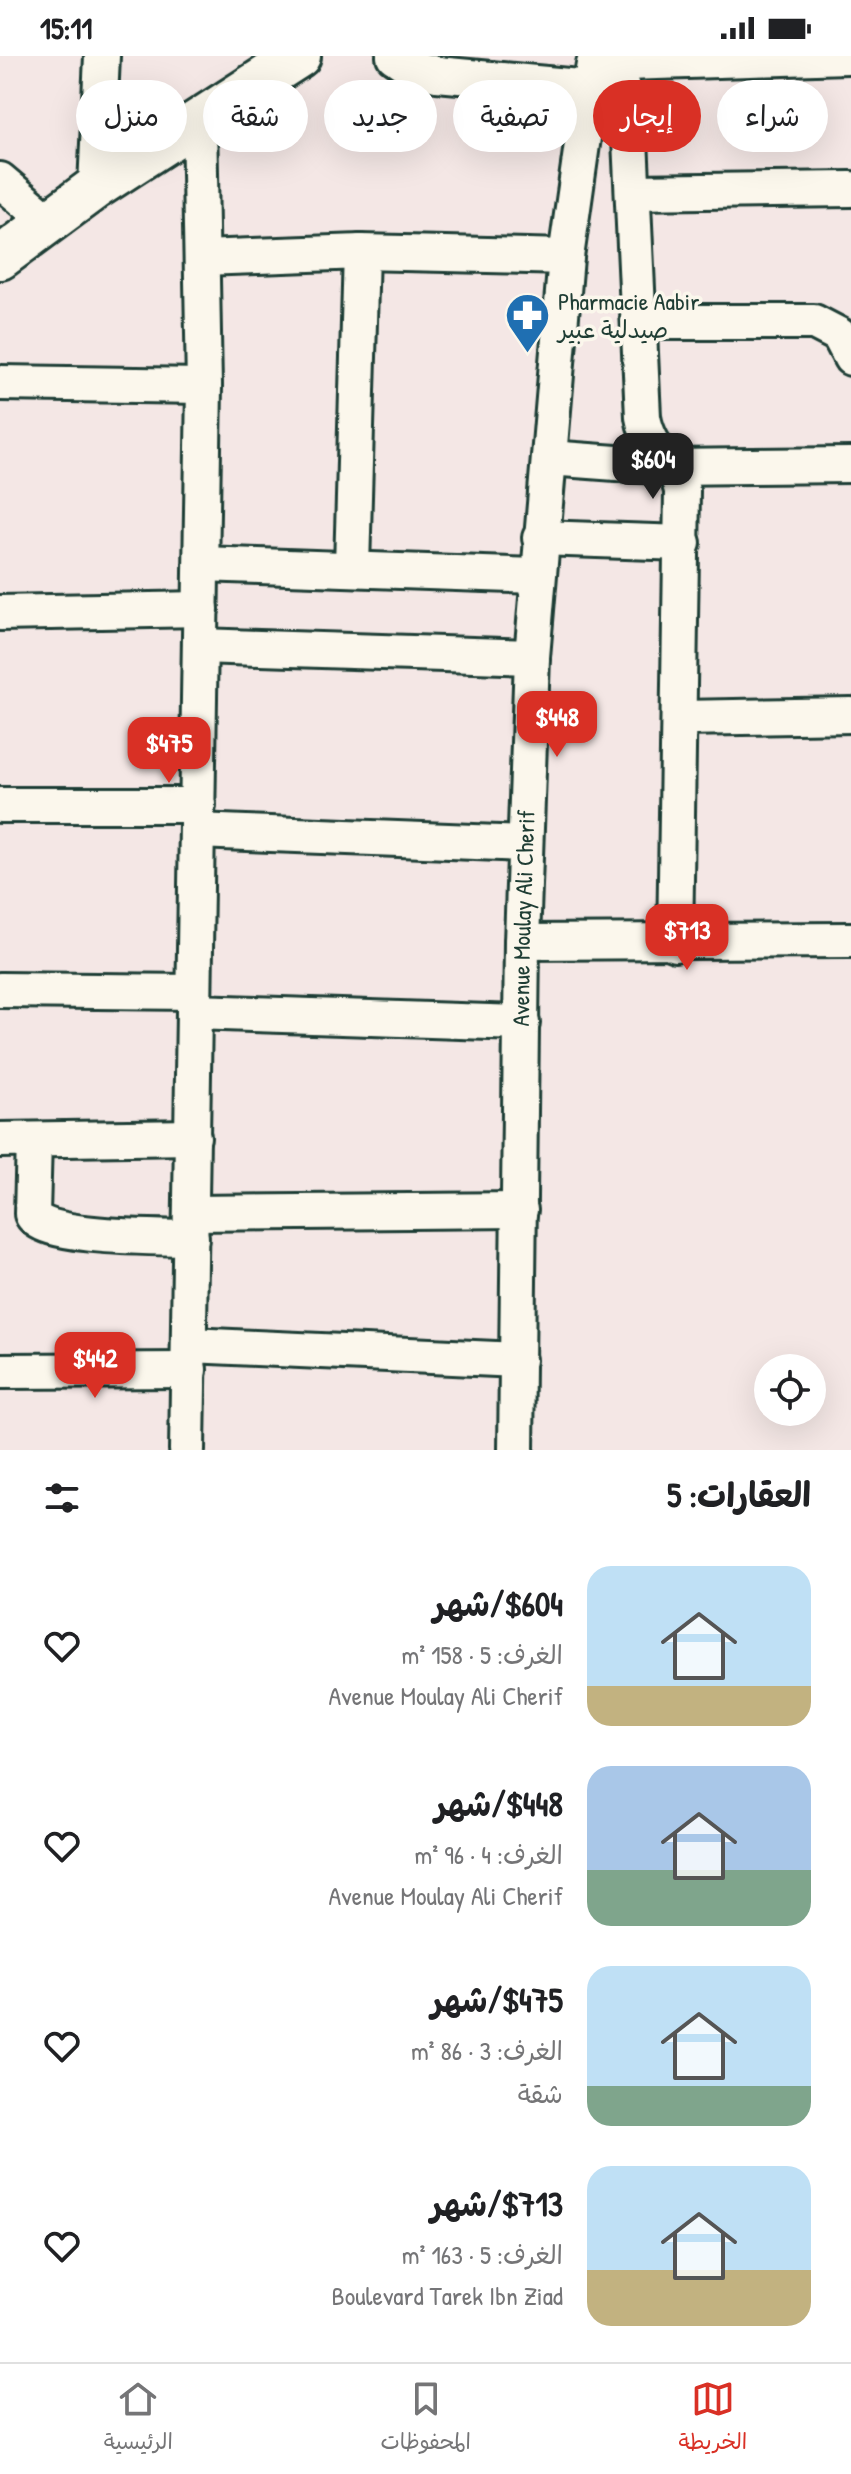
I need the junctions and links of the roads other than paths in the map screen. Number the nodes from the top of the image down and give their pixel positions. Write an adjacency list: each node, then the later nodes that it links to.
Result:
1 (102, 56): 8 (street)
2 (299, 56): 6 (main road)
3 (394, 56): 5 (street)
4 (847, 56): 5 (street)
5 (602, 65): 10 (street); 13 (street, Avenue Moulay Ali Cherif)
6 (199, 120): 8 (main road); 15 (street)
7 (0, 180): 11 (street)
8 (96, 187): 11 (main road)
9 (851, 189): 10 (street)
10 (634, 192): 16 (street)
11 (51, 223): 14 (main road)
12 (361, 252): 13 (street); 15 (street); 26 (street)
13 (566, 257): 20 (street, Avenue Moulay Ali Cherif)
14 (0, 258)
15 (202, 258): 19 (street)
16 (639, 322): 17 (street); 22 (street)
17 (851, 358)
18 (0, 383): 19 (street)
19 (204, 386): 25 (street)
20 (549, 458): 22 (street); 23 (street, Avenue Moulay Ali Cherif)
21 (851, 465): 22 (street)
22 (670, 467): 24 (street)
23 (540, 538): 24 (street); 27 (street, Avenue Moulay Ali Cherif)
24 (683, 543): 33 (street)
25 (202, 564): 26 (street); 28 (street)
26 (352, 567): 27 (street)
27 (537, 576): 31 (street, Avenue Moulay Ali Cherif)
28 (201, 609): 29 (street); 30 (street)
29 (0, 613)
30 (200, 646): 31 (street); 35 (street)
31 (532, 657): 36 (street, Avenue Moulay Ali Cherif)
32 (851, 715): 33 (street)
33 (681, 718): 39 (street)
34 (0, 805): 35 (street)
35 (197, 818): 36 (street); 41 (street)
36 (525, 844): 38 (street, Avenue Moulay Ali Cherif)
37 (851, 940): 39 (street)
38 (522, 942): 39 (street); 42 (street, Avenue Moulay Ali Cherif)
39 (675, 944)
40 (0, 990): 41 (street)
41 (194, 1002): 42 (street); 43 (street)
42 (522, 1023): 46 (street, Avenue Moulay Ali Cherif)
43 (193, 1137): 45 (street); 47 (street)
44 (0, 1140): 45 (street)
45 (34, 1140): 47 (street)
46 (520, 1210): 47 (street); 49 (street, Avenue Moulay Ali Cherif)
47 (191, 1225): 48 (street)
48 (189, 1358): 49 (street); 50 (street); 51 (street)
49 (518, 1360): 52 (street, Avenue Moulay Ali Cherif)
50 (0, 1371)
51 (187, 1450)
52 (516, 1450)

